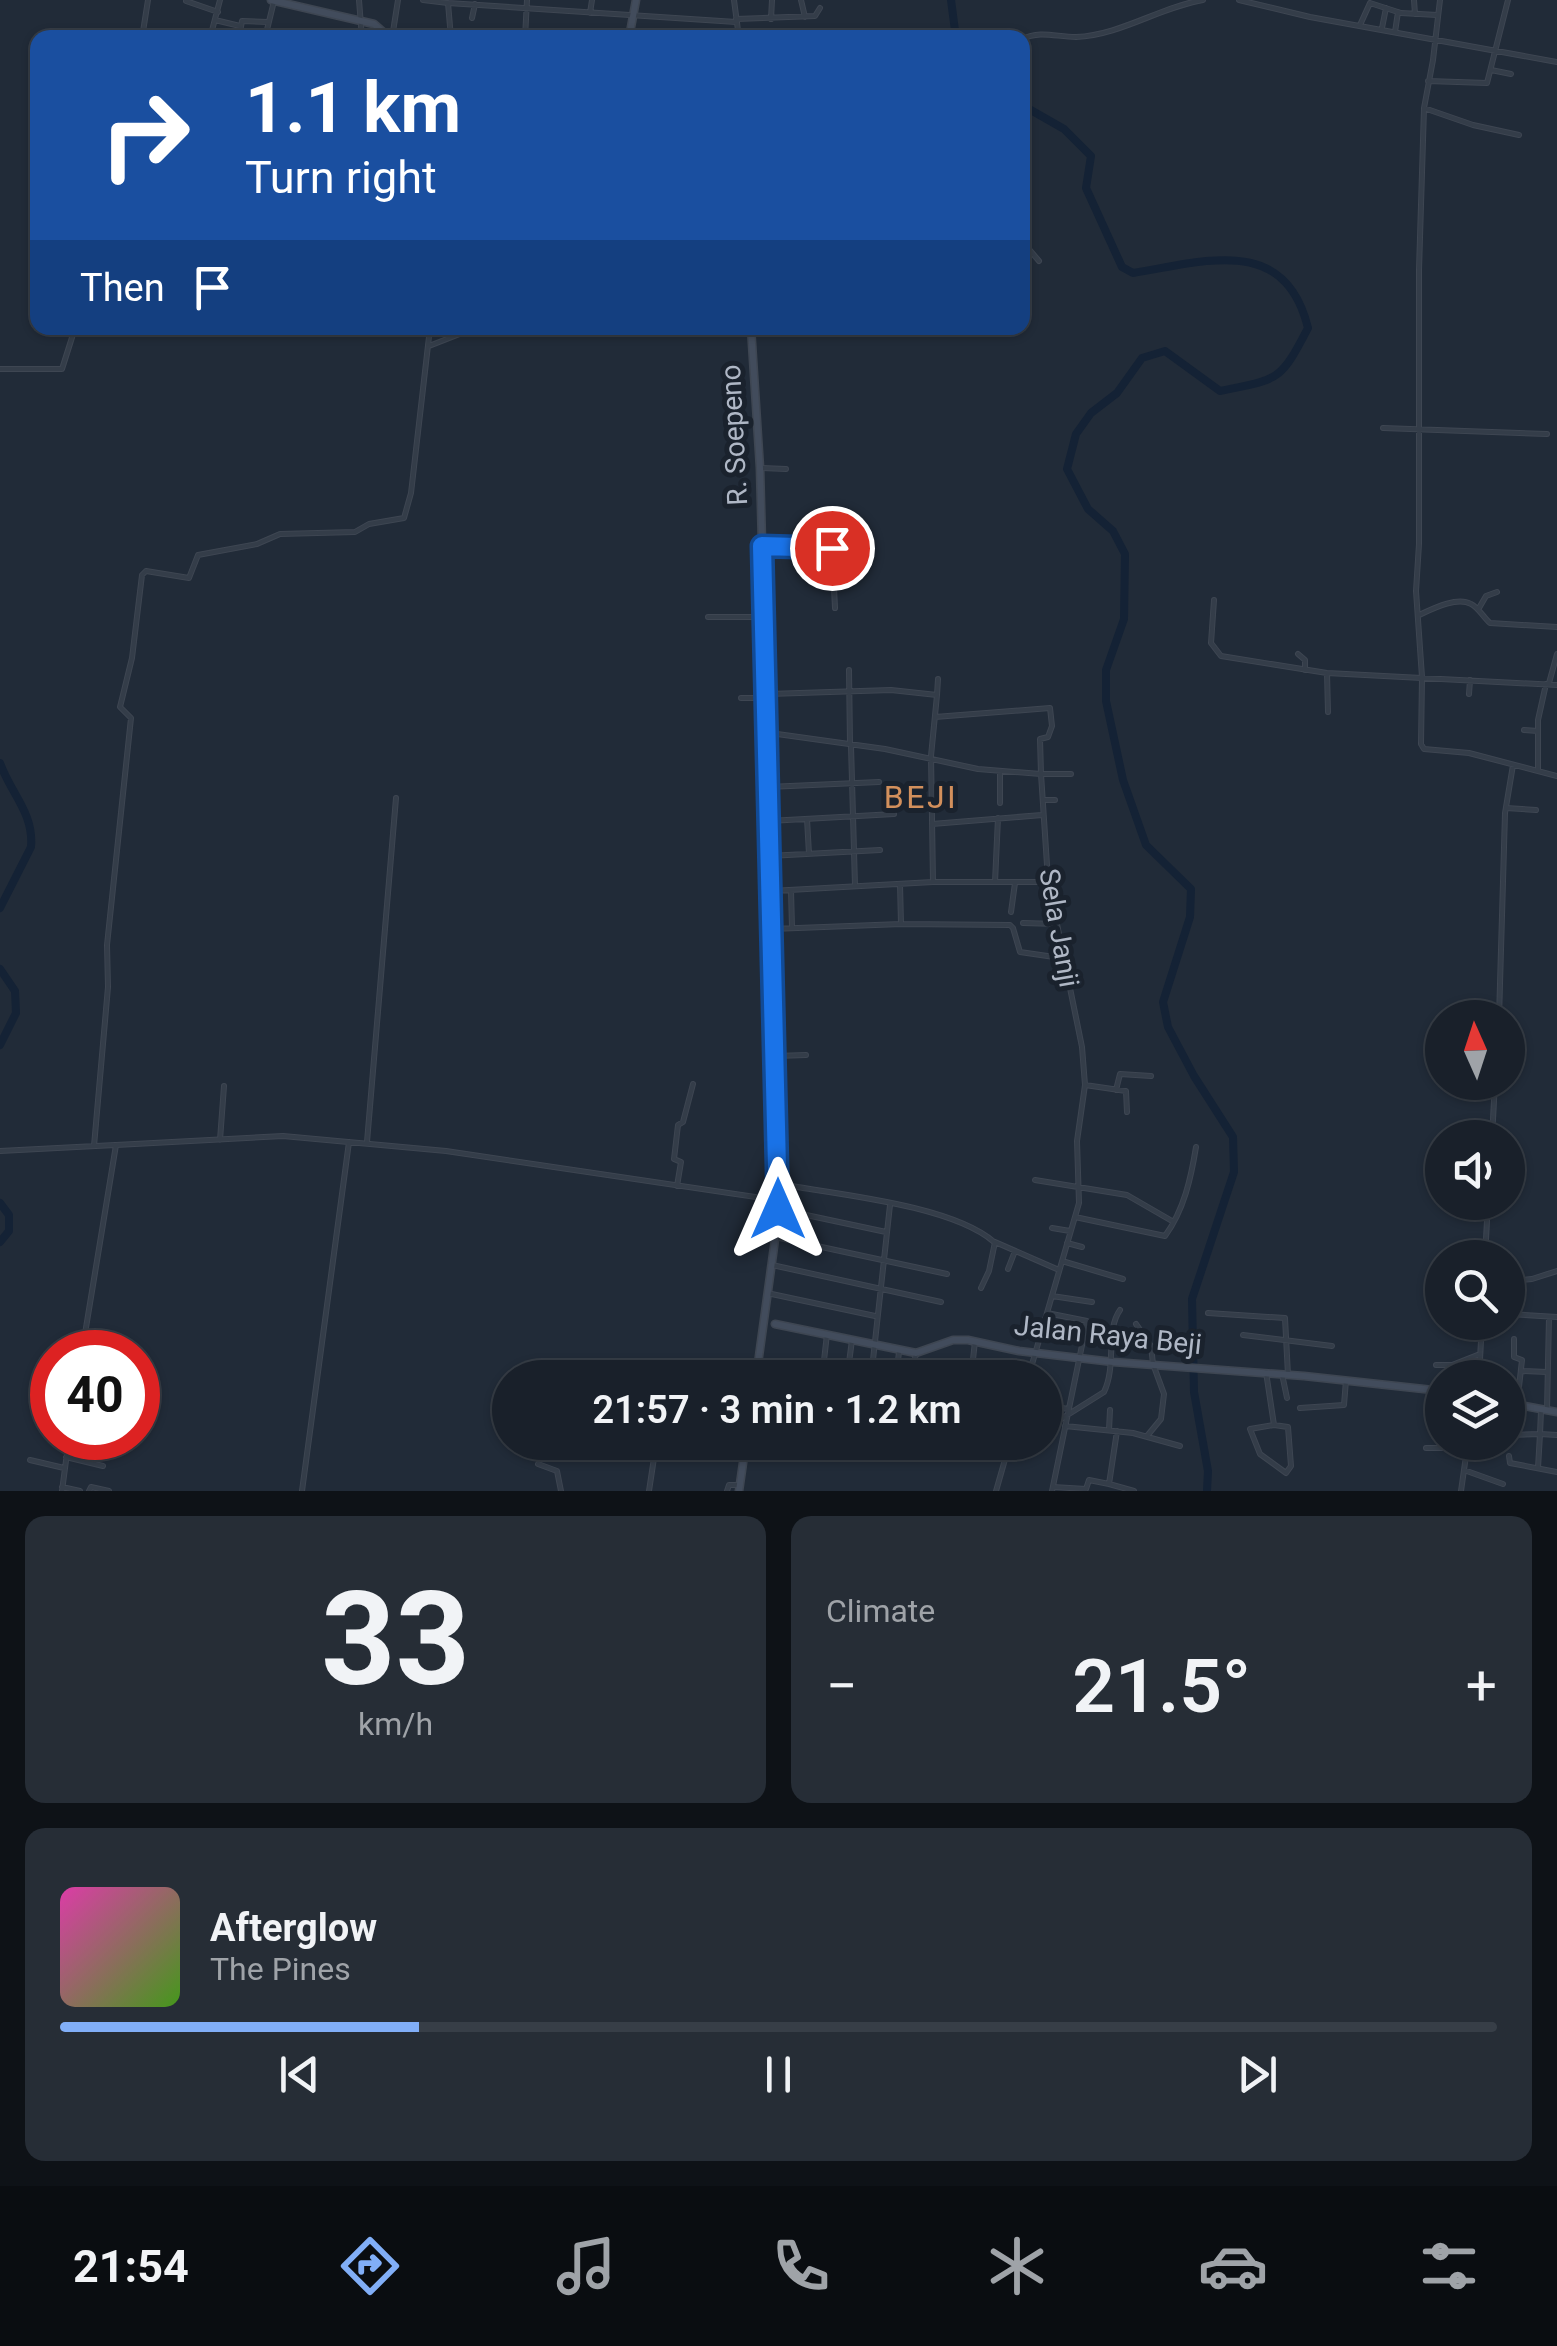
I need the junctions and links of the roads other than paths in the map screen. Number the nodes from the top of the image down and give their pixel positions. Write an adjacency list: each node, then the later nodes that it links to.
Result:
1 (148, 0): 43 (street)
2 (220, 0): 25 (street)
3 (273, 0): 35 (street); 37 (street)
4 (359, 0): 35 (street)
5 (398, 0): 41 (street)
6 (423, 0): 19 (street)
7 (527, 0): 22 (street)
8 (592, 0): 27 (street)
9 (636, 0): 29 (street)
10 (734, 0): 36 (street)
11 (772, 0): 33 (street)
12 (801, 0): 31 (street)
13 (1203, 0): 55 (street)
14 (1239, 0): 40 (street)
15 (1414, 0): 28 (street)
16 (1440, 0): 30 (street)
17 (1508, 0): 57 (street)
18 (186, 1): 25 (street)
19 (448, 2): 20 (street); 50 (street)
20 (478, 3): 21 (street); 32 (street)
21 (498, 3): 22 (street)
22 (527, 8): 27 (street); 51 (street)
23 (820, 8): 31 (street)
24 (1386, 8): 26 (street); 40 (street); 42 (street)
25 (218, 12): 34 (street)
26 (1398, 12): 28 (street); 54 (street)
27 (590, 13): 29 (street)
28 (1414, 14): 30 (street)
29 (633, 16): 36 (street); 52 (street)
30 (1437, 16): 56 (street)
31 (805, 17): 33 (street)
32 (472, 18)
33 (771, 19): 36 (street)
34 (215, 20): 38 (street); 44 (street)
35 (359, 20): 39 (street); 47 (street)
36 (736, 21): 53 (street)
37 (268, 22): 38 (street); 46 (street)
38 (241, 26): 45 (street)
39 (379, 26): 41 (street); 48 (street)
40 (1360, 26): 42 (street)
41 (392, 27): 49 (street)
42 (1381, 29): 54 (street)
43 (143, 30)
44 (212, 30)
45 (241, 30)
46 (266, 30)
47 (361, 30)
48 (383, 30)
49 (392, 30)
50 (450, 30)
51 (526, 30)
52 (630, 30)
53 (738, 30)
54 (1395, 32): 56 (street)
55 (1030, 36)
56 (1435, 40): 57 (street); 61 (street)
57 (1496, 50): 58 (street); 59 (street)
58 (1557, 61)
59 (1490, 70): 60 (street); 61 (street)
60 (1511, 74)
61 (1428, 81): 62 (street)
62 (1424, 108): 63 (street); 73 (street)
63 (1519, 135)
64 (1030, 250): 65 (street)
65 (1039, 261)
66 (74, 335): 71 (street)
67 (429, 335): 70 (street)
68 (457, 335): 70 (street)
69 (751, 335): 75 (street, R. Soepeno)
70 (428, 346): 164 (street)
71 (0, 369)
72 (1383, 428): 73 (street)
73 (1420, 430): 74 (street); 82 (street)
74 (1546, 434)
75 (760, 468): 76 (street); 77 (street, R. Soepeno)
76 (786, 468)
77 (762, 546): 80 (street); 84 (street, R. Soepeno)
78 (1497, 592): 81 (street)
79 (1214, 600): 89 (street)
80 (835, 608)
81 (1478, 610): 82 (street); 85 (street)
82 (1419, 615): 91 (street)
83 (708, 617): 84 (street)
84 (764, 617): 99 (street, R. Soepeno)
85 (1557, 627)
86 (1298, 654): 89 (street)
87 (1557, 654): 94 (street)
88 (849, 670): 96 (street)
89 (1305, 670): 90 (street)
90 (1327, 673): 91 (street); 103 (street)
91 (1422, 678): 93 (street); 110 (street)
92 (938, 679): 98 (street)
93 (1470, 680): 94 (street); 97 (street)
94 (1548, 684): 95 (street); 106 (street)
95 (1557, 685)
96 (850, 692): 98 (street); 99 (street); 108 (street)
97 (1469, 694)
98 (937, 695): 104 (street)
99 (765, 696): 101 (street); 107 (street, R. Soepeno)
100 (1049, 697): 102 (street, Sela Janji)
101 (741, 698)
102 (1050, 708): 104 (street); 113 (street, Sela Janji)
103 (1328, 712)
104 (935, 718): 109 (street)
105 (1524, 730): 106 (street)
106 (1538, 731): 111 (street)
107 (765, 733): 108 (street); 118 (street, R. Soepeno)
108 (850, 744): 109 (street); 117 (street)
109 (931, 756): 112 (street); 131 (street)
110 (1513, 766): 111 (street); 123 (street)
111 (1538, 771): 115 (street)
112 (1000, 772): 113 (street); 122 (street)
113 (1041, 774): 114 (street); 120 (street, Sela Janji)
114 (1071, 774)
115 (1557, 776)
116 (880, 782): 117 (street)
117 (852, 783): 118 (street); 127 (street)
118 (768, 787): 130 (street, R. Soepeno)
119 (396, 798): 162 (street)
120 (1043, 800): 121 (street); 126 (street, Sela Janji)
121 (1055, 800)
122 (1000, 803)
123 (1506, 808): 124 (street); 151 (street)
124 (1536, 810)
125 (894, 814): 127 (street)
126 (1043, 814): 128 (street); 138 (street, Sela Janji)
127 (852, 817): 129 (street); 133 (street)
128 (998, 818): 131 (street); 137 (street)
129 (807, 820): 130 (street); 134 (street)
130 (768, 822): 135 (street, R. Soepeno)
131 (932, 824): 136 (street)
132 (880, 850): 133 (street)
133 (854, 851): 134 (street); 141 (street)
134 (809, 854): 135 (street)
135 (770, 856): 143 (street, R. Soepeno)
136 (933, 882): 137 (street); 140 (street)
137 (995, 882): 139 (street)
138 (1048, 882): 139 (street); 147 (street, Sela Janji)
139 (1015, 883): 144 (street)
140 (900, 884): 141 (street); 145 (street)
141 (855, 886): 142 (street)
142 (791, 890): 143 (street); 148 (street)
143 (770, 891): 149 (street, R. Soepeno)
144 (1012, 912)
145 (902, 924): 148 (street); 150 (street)
146 (1023, 924): 147 (street)
147 (1057, 924): 150 (street, Sela Janji)
148 (792, 928): 149 (street)
149 (772, 929): 153 (street, R. Soepeno)
150 (1064, 958): 156 (street, Sela Janji)
151 (1501, 1000)
152 (806, 1055): 153 (street)
153 (776, 1056): 168 (street, R. Soepeno)
154 (1151, 1076): 158 (street)
155 (693, 1084): 169 (street)
156 (1085, 1085): 158 (street); 170 (street, Sela Janji)
157 (224, 1086): 160 (street)
158 (1116, 1090): 159 (street)
159 (1127, 1112)
160 (220, 1140): 161 (street); 163 (street)
161 (349, 1142): 162 (street); 284 (street)
162 (367, 1144): 169 (street)
163 (115, 1145): 164 (street); 208 (street)
164 (94, 1146): 166 (street)
165 (1196, 1147): 174 (street)
166 (1, 1151)
167 (1035, 1180): 170 (street)
168 (779, 1184): 171 (street, R. Soepeno); 172 (street)
169 (677, 1186): 171 (street)
170 (1081, 1186): 173 (street, Sela Janji); 174 (street)
171 (778, 1205): 177 (street); 178 (street, R. Soepeno)
172 (890, 1205): 177 (street); 179 (street)
173 (1075, 1217): 174 (street); 176 (street, Sela Janji)
174 (1174, 1222)
175 (1052, 1228): 176 (street)
176 (1070, 1231): 180 (street, Sela Janji)
177 (887, 1233): 183 (street)
178 (775, 1237): 183 (street); 185 (street, R. Soepeno)
179 (994, 1242): 182 (street); 193 (street)
180 (1067, 1243): 181 (street); 184 (street, Sela Janji)
181 (1082, 1247)
182 (1015, 1250): 186 (street); 187 (street)
183 (884, 1260): 189 (street); 192 (street)
184 (1062, 1261): 187 (street, Sela Janji); 191 (street)
185 (772, 1265): 192 (street); 194 (street, R. Soepeno)
186 (1008, 1269)
187 (1059, 1270): 195 (street, Sela Janji)
188 (1557, 1271): 190 (street)
189 (946, 1274)
190 (1525, 1279)
191 (1123, 1280)
192 (880, 1288): 196 (street); 203 (street)
193 (981, 1288)
194 (768, 1293): 199 (street, R. Soepeno); 203 (street)
195 (1052, 1296): 197 (street); 201 (street, Sela Janji)
196 (941, 1302)
197 (1092, 1302)
198 (1120, 1310): 235 (street)
199 (764, 1313): 206 (street); 209 (street, R. Soepeno)
200 (1208, 1313): 213 (street)
201 (1046, 1314): 221 (street, Sela Janji); 223 (street)
202 (1525, 1315): 204 (street)
203 (877, 1316): 217 (street)
204 (1549, 1317): 205 (street); 240 (street)
205 (1557, 1317)
206 (775, 1324): 209 (street); 210 (street, Jalan Raya Beji)
207 (1136, 1324): 236 (street)
208 (86, 1330)
209 (762, 1333): 224 (street, R. Soepeno)
210 (828, 1334): 212 (street, Jalan Raya Beji); 225 (street)
211 (1243, 1334): 213 (street)
212 (852, 1340): 217 (street, Jalan Raya Beji); 226 (street)
213 (1288, 1340): 218 (street); 239 (street)
214 (1481, 1340): 222 (street)
215 (1514, 1340): 234 (street)
216 (976, 1342): 220 (street, Jalan Raya Beji); 221 (street, Jalan Raya Beji); 230 (street)
217 (874, 1345): 219 (street, Jalan Raya Beji); 227 (street)
218 (1332, 1346)
219 (899, 1350): 220 (street, Jalan Raya Beji); 228 (street)
220 (916, 1353): 229 (street)
221 (1036, 1353): 223 (street, Jalan Raya Beji); 231 (street, Sela Janji)
222 (1480, 1354): 232 (street); 233 (street)
223 (1080, 1358): 235 (street, Jalan Raya Beji); 251 (street)
224 (758, 1360)
225 (824, 1360)
226 (849, 1360)
227 (872, 1360)
228 (898, 1360)
229 (915, 1360)
230 (974, 1360)
231 (1034, 1360)
232 (1465, 1360)
233 (1480, 1360)
234 (1522, 1360)
235 (1113, 1362): 236 (street, Jalan Raya Beji); 251 (street)
236 (1152, 1364): 238 (street, Jalan Raya Beji); 260 (street)
237 (1525, 1370): 240 (street)
238 (1266, 1372): 239 (street, Jalan Raya Beji); 254 (street)
239 (1285, 1374): 242 (street, Jalan Raya Beji); 244 (street)
240 (1548, 1374): 241 (street); 247 (street)
241 (1557, 1376)
242 (1346, 1380): 243 (street, Jalan Raya Beji); 246 (street)
243 (1425, 1389)
244 (1287, 1398)
245 (1525, 1406): 247 (street)
246 (1300, 1408)
247 (1544, 1409): 250 (street); 258 (street)
248 (1110, 1410): 255 (street)
249 (1062, 1412): 251 (street)
250 (1557, 1412)
251 (1067, 1414): 252 (street); 253 (street)
252 (1062, 1417)
253 (1065, 1426): 255 (street); 280 (street)
254 (1274, 1426): 254 (street)
255 (1109, 1431): 256 (street)
256 (1117, 1431): 260 (street); 276 (street)
257 (1525, 1434): 258 (street)
258 (1540, 1434): 259 (street); 273 (street)
259 (1557, 1435)
260 (1148, 1436): 261 (street)
261 (1180, 1446)
262 (30, 1460): 272 (street)
263 (65, 1460): 272 (street)
264 (78, 1460): 271 (street)
265 (654, 1460): 286 (street)
266 (743, 1460): 278 (street)
267 (1005, 1460): 288 (street)
268 (1465, 1460): 274 (street)
269 (1509, 1460): 273 (street)
270 (538, 1464): 285 (street)
271 (103, 1466)
272 (64, 1468): 279 (street)
273 (1538, 1468): 275 (street)
274 (1464, 1470): 277 (street); 290 (street)
275 (1557, 1472)
276 (1109, 1484): 280 (street); 289 (street)
277 (1502, 1484)
278 (739, 1488): 287 (street)
279 (62, 1489): 281 (street)
280 (1052, 1489)
281 (80, 1491)
282 (89, 1491): 283 (street)
283 (109, 1491)
284 (302, 1491)
285 (561, 1491)
286 (649, 1491)
287 (728, 1491)
288 (996, 1491)
289 (1134, 1491)
290 (1461, 1491)

